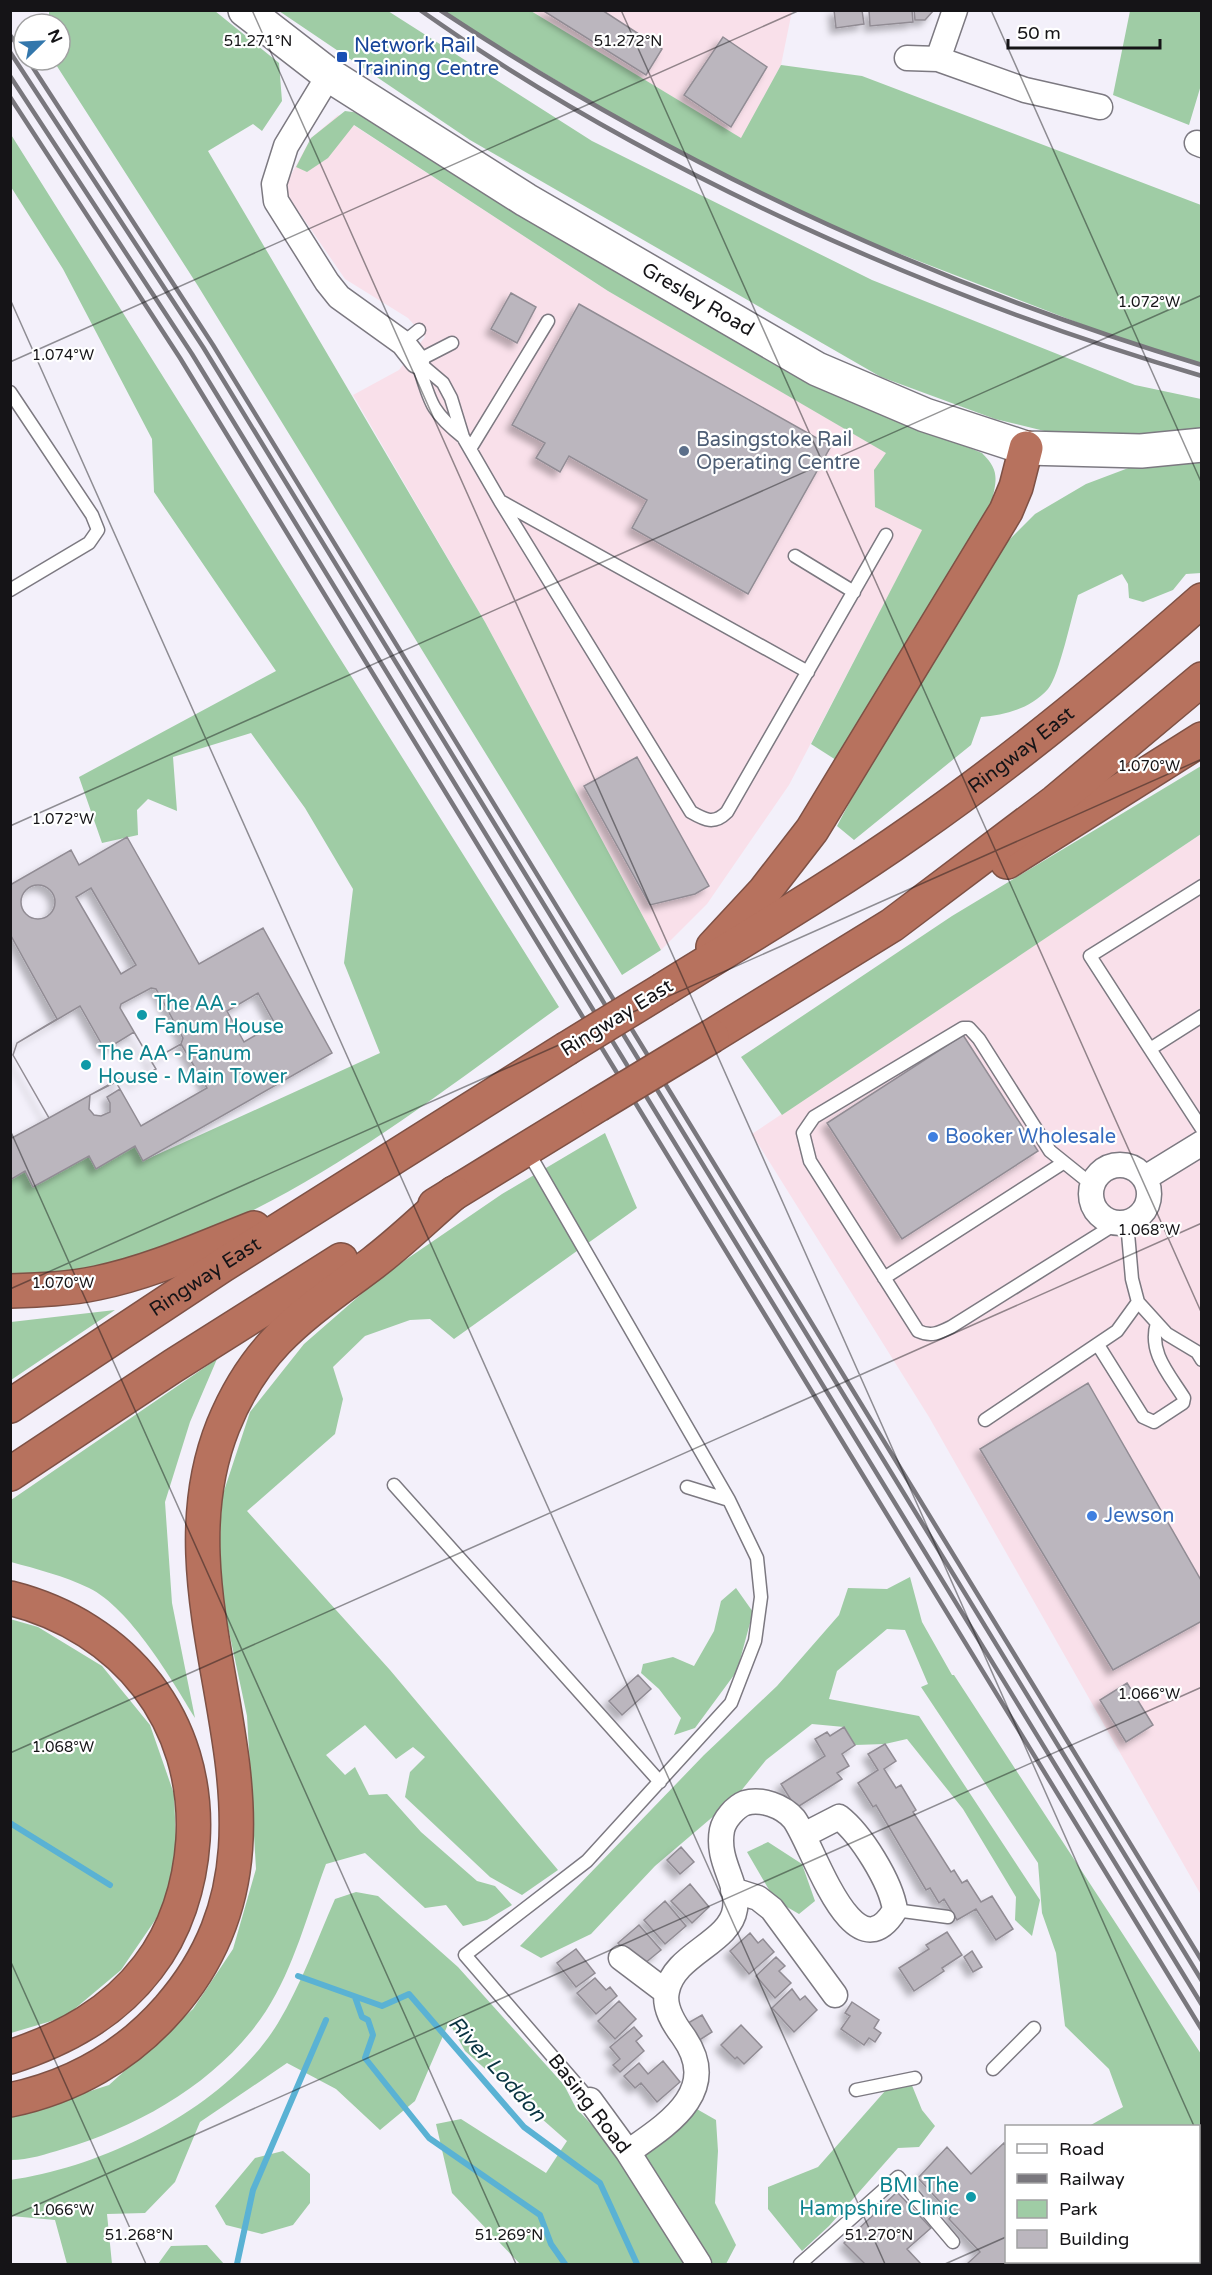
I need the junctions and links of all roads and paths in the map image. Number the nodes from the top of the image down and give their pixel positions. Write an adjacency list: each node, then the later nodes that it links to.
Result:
1 (245, 10): 5 (street, Gresley Road)
2 (955, 10): 4 (street)
3 (907, 58): 4 (street)
4 (938, 59): 6 (street)
5 (329, 75): 9 (street); 14 (street, Gresley Road)
6 (1100, 107)
7 (548, 321): 13 (lane)
8 (452, 343): 9 (lane)
9 (413, 345): 11 (lane); 11 (lane)
10 (11, 394): 18 (lane)
11 (463, 436): 13 (lane)
12 (1202, 445): 14 (street, Gresley Road)
13 (470, 448): 15 (lane)
14 (1026, 448): 26 (highway)
15 (500, 501): 21 (lane); 21 (lane)
16 (886, 535): 19 (lane)
17 (795, 556): 19 (lane)
18 (10, 590)
19 (854, 592): 21 (lane)
20 (1202, 600): 26 (highway, Ringway East)
21 (808, 672)
22 (1202, 679): 25 (highway)
23 (1202, 739): 25 (highway)
24 (1202, 886): 28 (lane)
25 (892, 925): 31 (highway, bridge)
26 (673, 984): 36 (highway, Ringway East, bridge)
27 (1202, 1016): 28 (lane)
28 (1150, 1049): 29 (lane)
29 (1202, 1129)
30 (1202, 1143): 33 (street)
31 (527, 1149): 35 (highway); 49 (lane)
32 (1063, 1162): 34 (lane); 38 (lane); 38 (lane)
33 (1145, 1178): 34 (street); 37 (street)
34 (1091, 1184): 37 (street)
35 (454, 1193): 46 (highway); 64 (highway)
36 (335, 1196): 39 (highway); 44 (highway, Ringway East)
37 (1122, 1223): 38 (lane); 40 (lane)
38 (884, 1278)
39 (10, 1291)
40 (1138, 1302): 41 (lane); 42 (lane)
41 (1157, 1323): 42 (lane); 43 (lane)
42 (1098, 1345): 45 (lane)
43 (1202, 1360)
44 (10, 1406)
45 (985, 1420)
46 (10, 1474)
47 (394, 1485): 51 (lane)
48 (687, 1487): 49 (lane)
49 (729, 1500): 51 (lane)
50 (10, 1598): 60 (highway)
51 (660, 1782): 65 (lane, Basing Road)
52 (804, 1835): 53 (street); 54 (street); 54 (street)
53 (733, 1890): 57 (street); 58 (street)
54 (895, 1910): 55 (lane)
55 (948, 1917)
56 (621, 1958): 57 (street)
57 (666, 1992): 66 (street)
58 (835, 1995)
59 (1034, 2028): 61 (lane)
60 (10, 2057)
61 (993, 2069)
62 (915, 2078): 63 (lane)
63 (856, 2090)
64 (10, 2100)
65 (590, 2100): 66 (street, Basing Road)
66 (628, 2152): 69 (street, Basing Road)
67 (953, 2242): 68 (lane)
68 (805, 2263)
69 (699, 2265)

